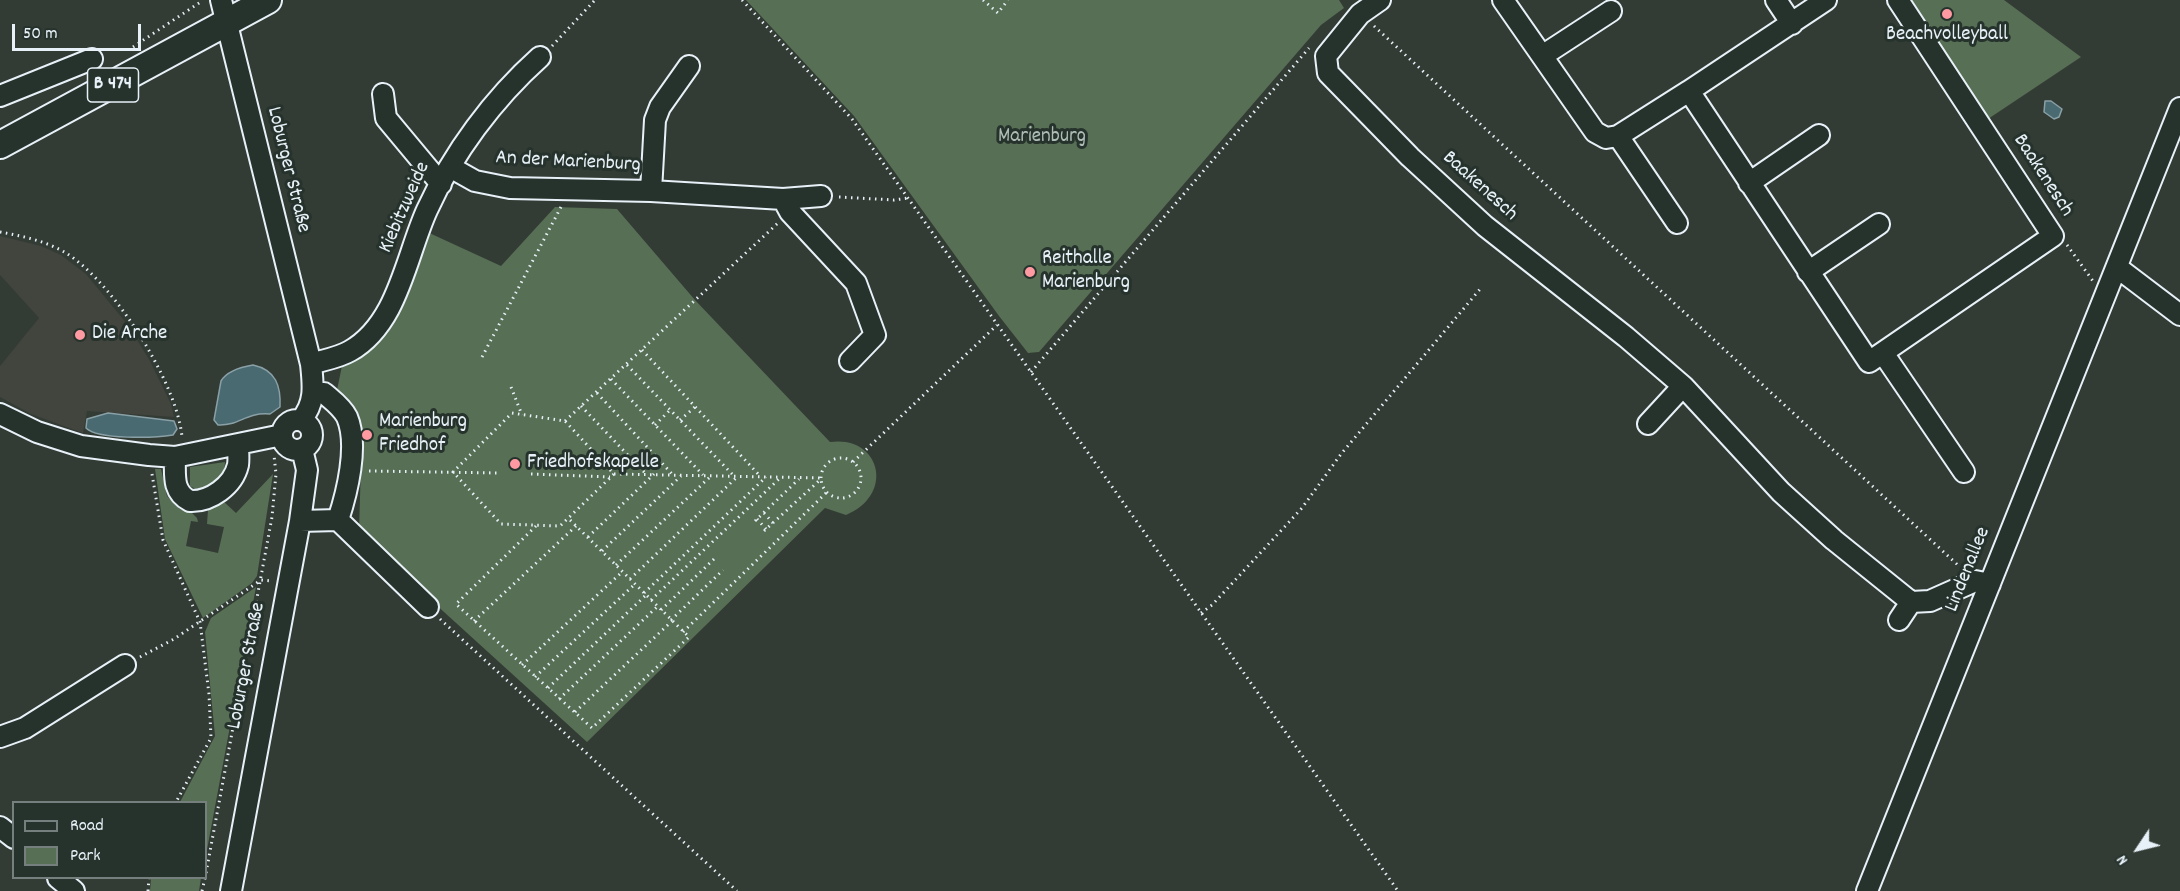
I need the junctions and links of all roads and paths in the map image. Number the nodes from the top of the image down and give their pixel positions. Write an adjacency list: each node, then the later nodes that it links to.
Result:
1 (268, 0): 12 (main road, B 474)
2 (595, 0): 17 (path)
3 (742, 0): 32 (path)
4 (983, 0): 5 (path)
5 (1008, 0)
6 (1380, 0): 13 (street, Baakenesch)
7 (1503, 0): 16 (street)
8 (1776, 0): 14 (street)
9 (1826, 0): 14 (street)
10 (1898, 0): 37 (street, Baakenesch)
11 (1611, 11): 16 (street)
12 (224, 12): 26 (main road, B 474); 48 (street, Loburger Straße)
13 (1360, 14): 52 (street, Baakenesch); 105 (path)
14 (1792, 24): 20 (street)
15 (1309, 48): 50 (path)
16 (1542, 56): 25 (street)
17 (540, 57): 27 (street, Kiebitzweide)
18 (92, 59): 22 (street)
19 (689, 66): 30 (street, An der Marienburg)
20 (1689, 91): 25 (street); 28 (street)
21 (383, 94): 27 (street)
22 (0, 96)
23 (2180, 108): 38 (street, Lindenallee)
24 (1819, 135): 28 (street)
25 (1618, 136): 34 (street)
26 (0, 146)
27 (445, 175): 29 (street, An der Marienburg); 48 (street, Kiebitzweide)
28 (1749, 183): 39 (street)
29 (570, 190): 30 (street, An der Marienburg); 46 (path)
30 (651, 191): 33 (street, An der Marienburg)
31 (821, 196): 32 (path); 33 (street, An der Marienburg)
32 (909, 198): 43 (path)
33 (787, 205): 44 (path); 47 (street)
34 (1677, 223)
35 (1879, 224): 39 (street)
36 (0, 232): 69 (path)
37 (2053, 236): 41 (path); 45 (street, Baakenesch)
38 (2118, 268): 41 (street, Lindenallee); 42 (street)
39 (1808, 272): 45 (street)
40 (1481, 288): 113 (path)
41 (2106, 297): 105 (street, Lindenallee)
42 (2180, 315)
43 (997, 325): 50 (path); 71 (path)
44 (642, 350): 49 (path); 57 (path)
45 (1883, 353): 74 (street)
46 (482, 357)
47 (850, 361)
48 (311, 364): 55 (street, Loburger Straße)
49 (626, 364): 51 (path); 58 (path)
50 (1031, 372): 113 (path)
51 (611, 379): 54 (path); 65 (path)
52 (1683, 386): 64 (street); 109 (street, Baakenesch)
53 (511, 387): 60 (path)
54 (596, 392): 56 (path); 80 (path)
55 (313, 394): 61 (street, Loburger Straße); 72 (street)
56 (581, 406): 63 (path); 77 (path)
57 (695, 407): 62 (path); 85 (path)
58 (670, 410): 62 (path); 65 (path)
59 (0, 414): 70 (street)
60 (522, 415): 63 (path); 73 (path)
61 (301, 420): 66 (street); 68 (street)
62 (680, 420): 84 (path)
63 (565, 422): 79 (path)
64 (1648, 424)
65 (655, 425): 82 (path)
66 (272, 437): 67 (street); 68 (street); 104 (path)
67 (238, 445): 69 (street); 69 (street)
68 (302, 449): 93 (street, Loburger Straße)
69 (179, 450): 70 (street)
70 (149, 455): 117 (path)
71 (853, 462): 88 (path); 89 (path)
72 (349, 471): 73 (path); 92 (street)
73 (453, 472): 75 (path); 95 (path)
74 (1964, 472)
75 (498, 473)
76 (531, 474): 79 (path)
77 (646, 474): 78 (path); 79 (path)
78 (654, 474): 80 (path); 97 (path)
79 (612, 475): 91 (path)
80 (673, 475): 81 (path)
81 (682, 475): 82 (path); 98 (path)
82 (704, 476): 83 (path)
83 (711, 476): 84 (path); 100 (path)
84 (735, 476): 85 (path); 103 (path)
85 (764, 477): 86 (path); 107 (path)
86 (781, 477): 87 (path); 108 (path)
87 (800, 478): 88 (path); 90 (path)
88 (822, 478): 89 (path); 94 (path)
89 (827, 492): 118 (path)
90 (764, 513): 94 (path); 94 (path)
91 (568, 518): 95 (path); 96 (path)
92 (338, 520): 93 (street); 111 (street)
93 (300, 521): 132 (street, Loburger Straße)
94 (773, 523)
95 (536, 525): 116 (path)
96 (576, 525): 97 (path); 116 (path)
97 (588, 537): 98 (path)
98 (602, 551): 100 (path)
99 (714, 560): 112 (path)
100 (616, 565): 102 (path)
101 (723, 570): 114 (path)
102 (623, 572): 103 (path); 120 (path)
103 (630, 579): 106 (path)
104 (261, 580): 117 (path); 129 (path)
105 (1983, 583): 109 (street); 135 (street, Lindenallee)
106 (635, 584): 107 (path); 121 (path)
107 (645, 594): 108 (path); 122 (path)
108 (651, 600): 110 (path)
109 (1911, 602): 115 (street)
110 (657, 606): 112 (path); 123 (path)
111 (428, 607): 133 (path)
112 (661, 610): 114 (path)
113 (1201, 613): 134 (path)
114 (672, 620): 118 (path); 124 (path)
115 (1899, 620)
116 (474, 621): 120 (path)
117 (200, 622): 119 (path); 126 (path)
118 (683, 632): 124 (path)
119 (125, 665): 125 (street)
120 (522, 665): 121 (path)
121 (536, 677): 122 (path)
122 (548, 688): 123 (path)
123 (560, 699): 124 (path)
124 (575, 712)
125 (0, 737)
126 (177, 801)
127 (0, 826): 128 (street)
128 (12, 836)
129 (207, 868)
130 (59, 879): 131 (street)
131 (74, 891)
132 (231, 891)
133 (737, 891)
134 (1398, 891)
135 (1867, 891)

